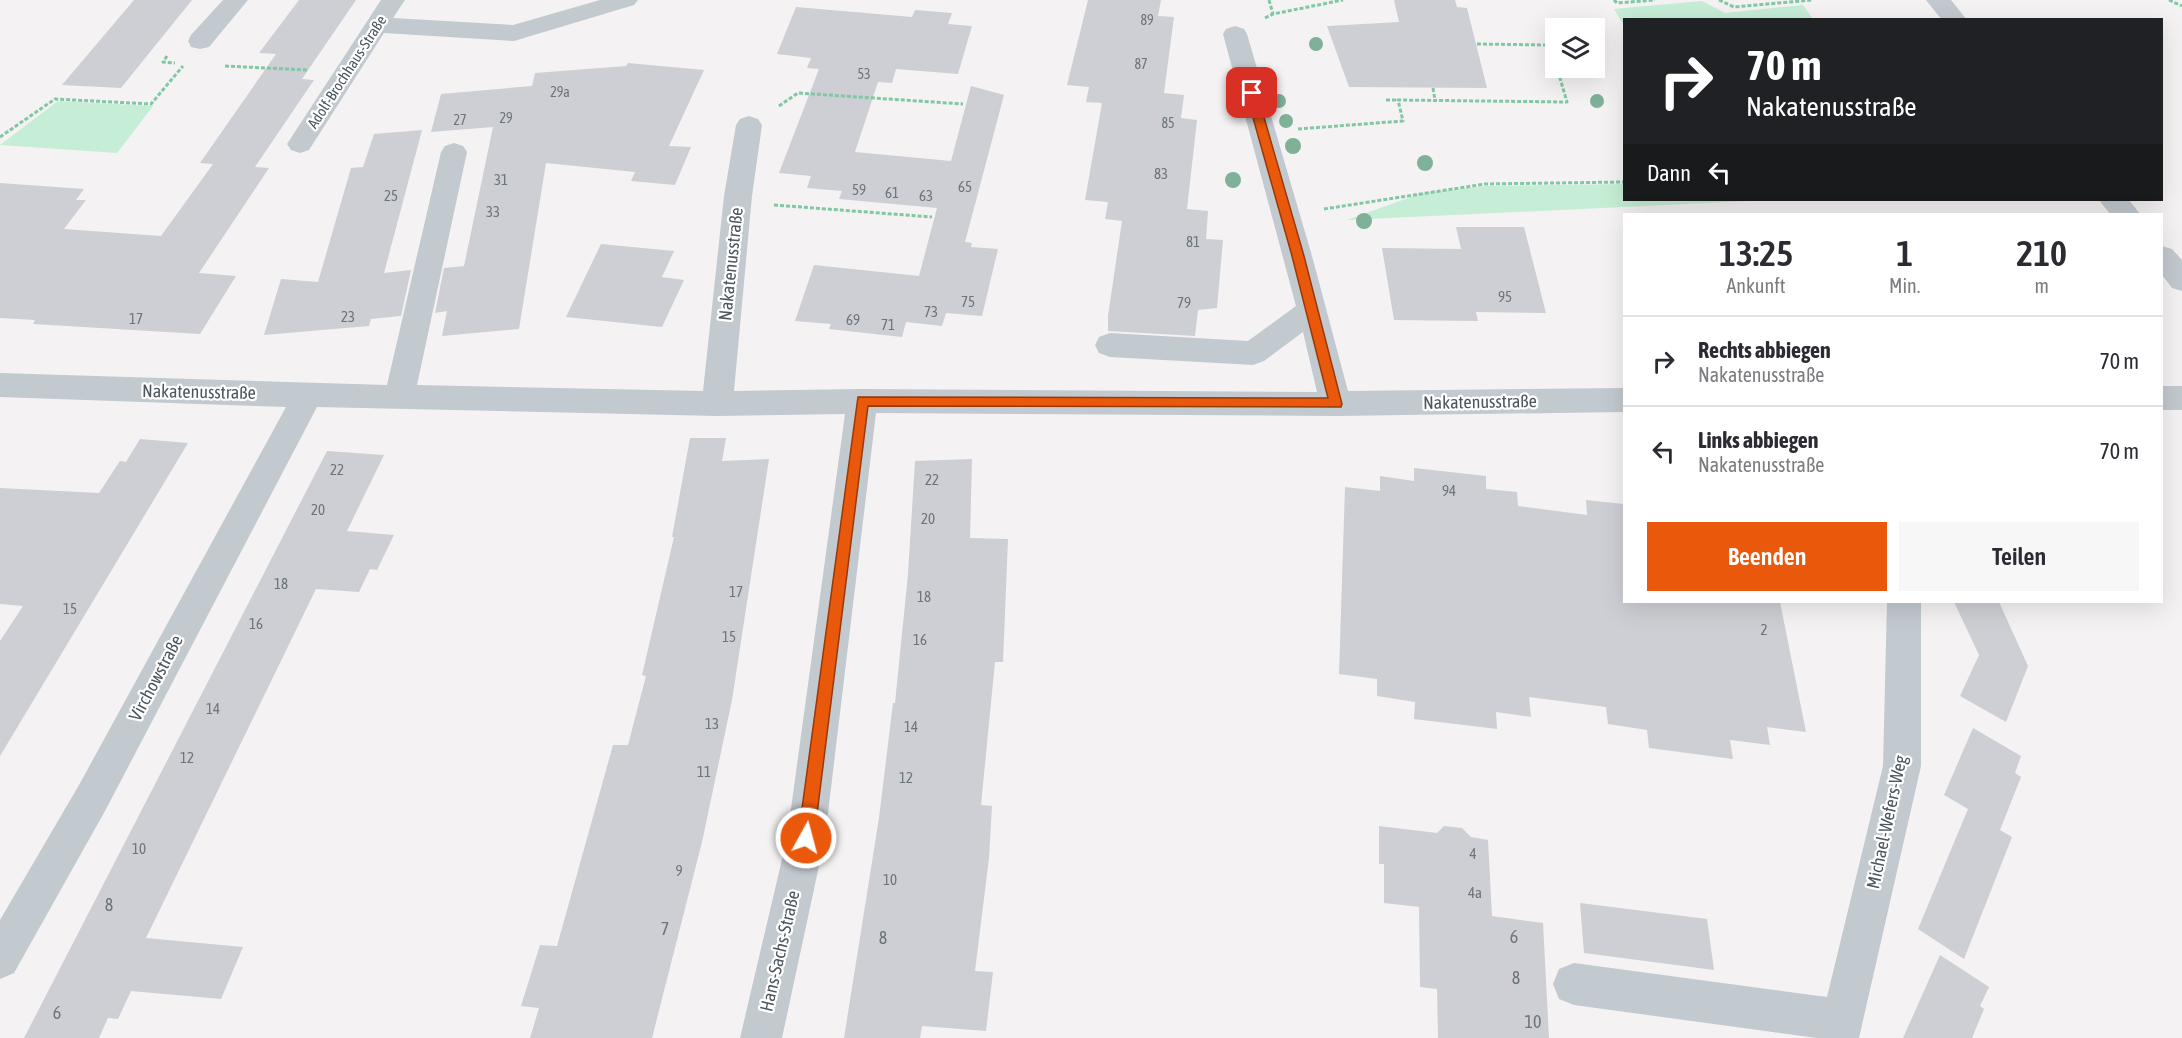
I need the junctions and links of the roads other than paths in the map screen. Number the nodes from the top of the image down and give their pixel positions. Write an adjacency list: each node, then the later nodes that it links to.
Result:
1 (236, 0): 8 (street)
2 (393, 0): 6 (street, Adolf-Brochhaus-Straße)
3 (626, 0): 6 (street)
4 (1938, 0): 5 (street)
5 (1953, 18)
6 (377, 26): 10 (street, Adolf-Brochhaus-Straße)
7 (1235, 34): 16 (street)
8 (200, 41)
9 (749, 124): 25 (street, Nakatenusstraße)
10 (300, 144)
11 (454, 152): 20 (street)
12 (2114, 201): 13 (street)
13 (2125, 213)
14 (2163, 257): 15 (street)
15 (2182, 280)
16 (1312, 310): 17 (street); 26 (street)
17 (1110, 345)
18 (0, 385): 19 (street, Nakatenusstraße)
19 (308, 395): 20 (street, Nakatenusstraße); 28 (street, Virchowstraße)
20 (399, 398): 25 (street, Nakatenusstraße)
21 (2163, 398): 22 (street)
22 (2182, 398)
23 (862, 400): 25 (street, Nakatenusstraße); 26 (street, Nakatenusstraße); 31 (street, Hans-Sachs-Straße)
24 (1623, 400): 26 (street, Nakatenusstraße)
25 (717, 404)
26 (1336, 404)
27 (1904, 603): 30 (street, Michael-Wefers-Weg)
28 (0, 959)
29 (1574, 984): 30 (street)
30 (1840, 1029)
31 (761, 1038)

